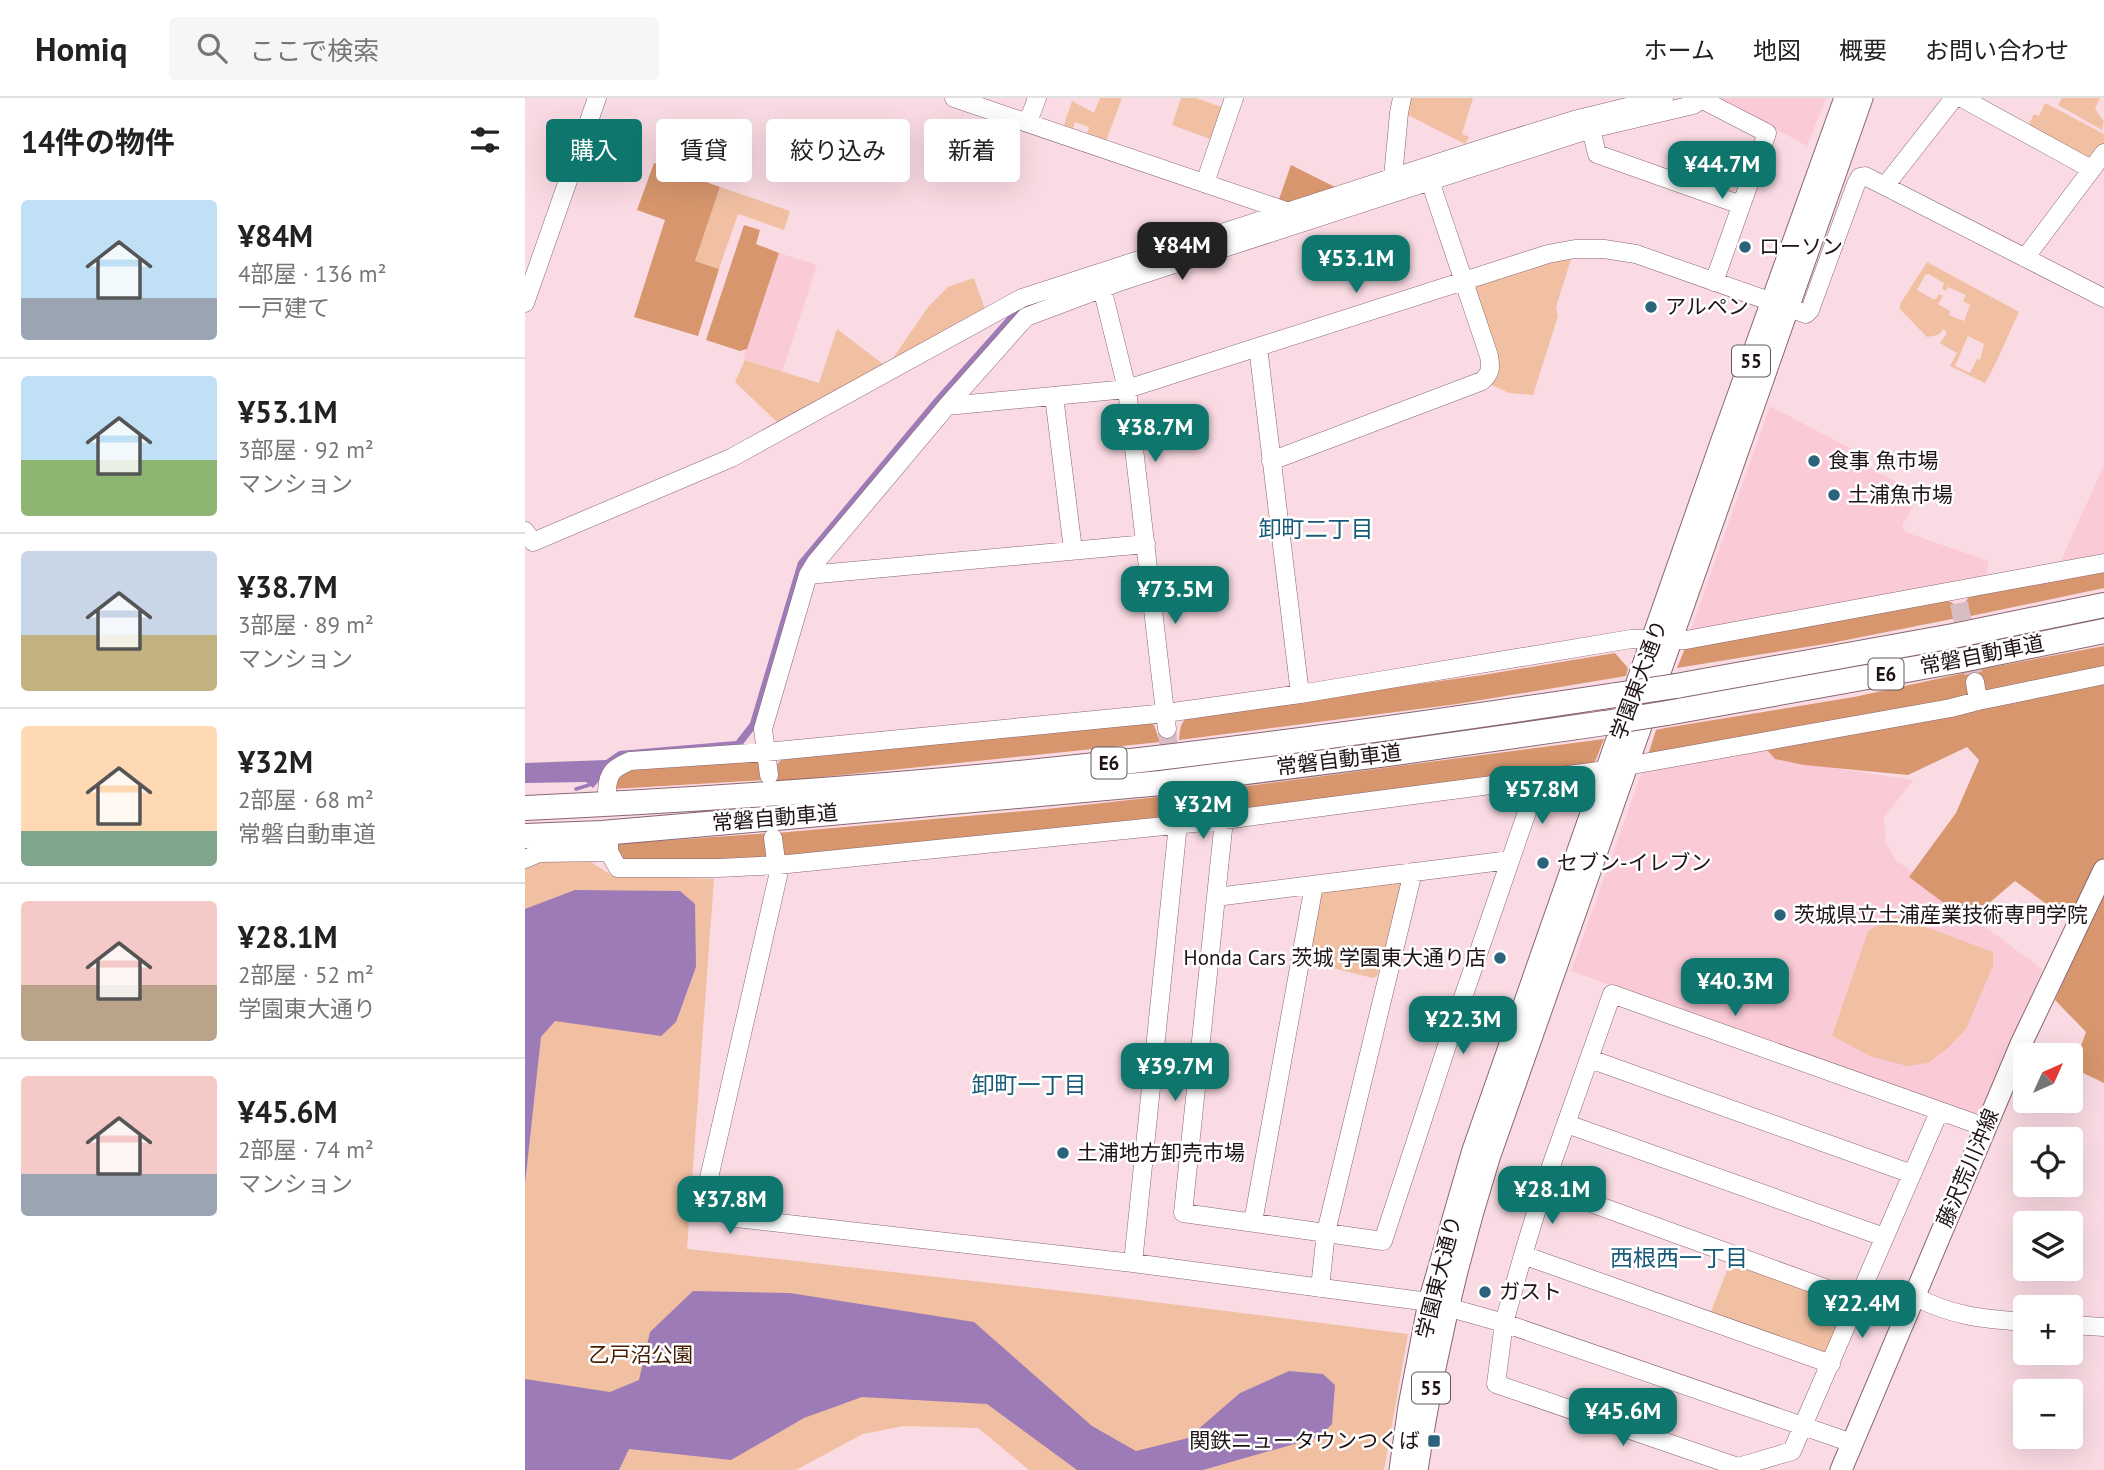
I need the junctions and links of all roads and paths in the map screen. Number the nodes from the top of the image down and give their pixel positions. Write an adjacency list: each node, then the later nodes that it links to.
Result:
1 (597, 98): 27 (street)
2 (954, 98): 12 (street)
3 (1037, 98): 12 (street)
4 (1234, 98): 18 (street)
5 (1402, 98): 16 (street)
6 (1664, 98): 16 (street)
7 (1845, 98): 28 (main road, 学園東大通り / 55)
8 (1862, 98): 28 (main road, 学園東大通り / 55)
9 (1954, 98): 19 (street)
10 (1962, 98): 15 (street)
11 (1701, 99): 13 (street); 20 (street)
12 (1028, 122): 18 (street)
13 (1591, 129): 17 (street); 20 (street)
14 (2104, 153): 15 (street)
15 (2091, 169): 22 (street)
16 (1393, 177): 21 (street)
17 (1430, 181): 23 (street); 25 (street)
18 (1205, 183): 21 (street)
19 (1885, 186): 22 (street); 28 (street)
20 (1741, 205): 24 (street)
21 (1286, 211): 34 (street)
22 (2025, 258): 26 (street)
23 (1465, 280): 24 (street); 29 (street); 33 (street)
24 (1714, 282): 28 (street)
25 (1102, 288): 30 (street); 32 (street)
26 (2104, 298)
27 (525, 303)
28 (1781, 306): 41 (main road, 学園東大通り / 55)
29 (1258, 347): 30 (street); 33 (street)
30 (1127, 389): 31 (street); 35 (street)
31 (1055, 397): 32 (street); 36 (street)
32 (947, 406): 38 (street)
33 (1271, 461): 44 (street)
34 (525, 531)
35 (1146, 544): 36 (street); 46 (street)
36 (1073, 550): 38 (street)
37 (2104, 563): 41 (street)
38 (809, 575): 47 (street)
39 (2104, 605): 51 (highway, 常磐自動車道 / E6, bridge)
40 (2104, 631): 58 (highway, 常磐自動車道 / E6, bridge)
41 (1662, 640): 44 (street); 48 (main road, 学園東大通り / 55)
42 (2104, 675): 45 (street)
43 (1975, 682): 45 (street)
44 (1300, 694): 46 (street)
45 (1977, 701): 48 (street)
46 (1167, 721): 47 (street)
47 (766, 752): 49 (street); 51 (street)
48 (1617, 768): 50 (street); 80 (main road, 学園東大通り / 55)
49 (769, 775)
50 (1538, 780): 54 (street); 60 (street)
51 (603, 797): 53 (highway, 常磐自動車道 / E6)
52 (1175, 804): 55 (street)
53 (525, 808)
54 (1224, 820): 55 (street); 65 (street)
55 (1178, 824): 61 (street); 76 (street)
56 (525, 836): 58 (highway, 常磐自動車道 / E6)
57 (773, 838): 61 (street)
58 (606, 842): 59 (street); 61 (street)
59 (525, 859)
60 (1510, 860): 63 (street); 73 (street)
61 (778, 865): 76 (street)
62 (2104, 870): 69 (main road, 藤沢荒川沖線)
63 (1413, 872): 64 (street); 73 (street)
64 (1314, 885): 65 (street); 72 (street)
65 (1216, 897): 72 (street)
66 (1590, 1059): 67 (street); 68 (street); 70 (street)
67 (1939, 1112): 69 (street); 70 (street)
68 (1567, 1124): 71 (street); 74 (street)
69 (1985, 1127): 78 (main road, 藤沢荒川沖線)
70 (1912, 1174): 74 (street)
71 (1544, 1186): 75 (street); 79 (street)
72 (1253, 1222): 73 (street)
73 (1326, 1232): 77 (street)
74 (1884, 1237): 79 (street)
75 (1523, 1255): 82 (street); 85 (street)
76 (1133, 1263): 77 (street)
77 (1320, 1288): 80 (street)
78 (1914, 1296): 81 (street); 87 (main road, 藤沢荒川沖線)
79 (1858, 1300): 85 (street)
80 (1438, 1304): 82 (street); 88 (main road, 学園東大通り / 55); 89 (main road, 学園東大通り / 55)
81 (2013, 1321)
82 (1504, 1323): 86 (street); 86 (street)
83 (2083, 1326): 84 (street)
84 (2104, 1327)
85 (1831, 1364): 86 (street)
86 (1804, 1426): 87 (street)
87 (1852, 1443): 90 (main road, 藤沢荒川沖線)
88 (1400, 1470)
89 (1417, 1470)
90 (1841, 1470)

